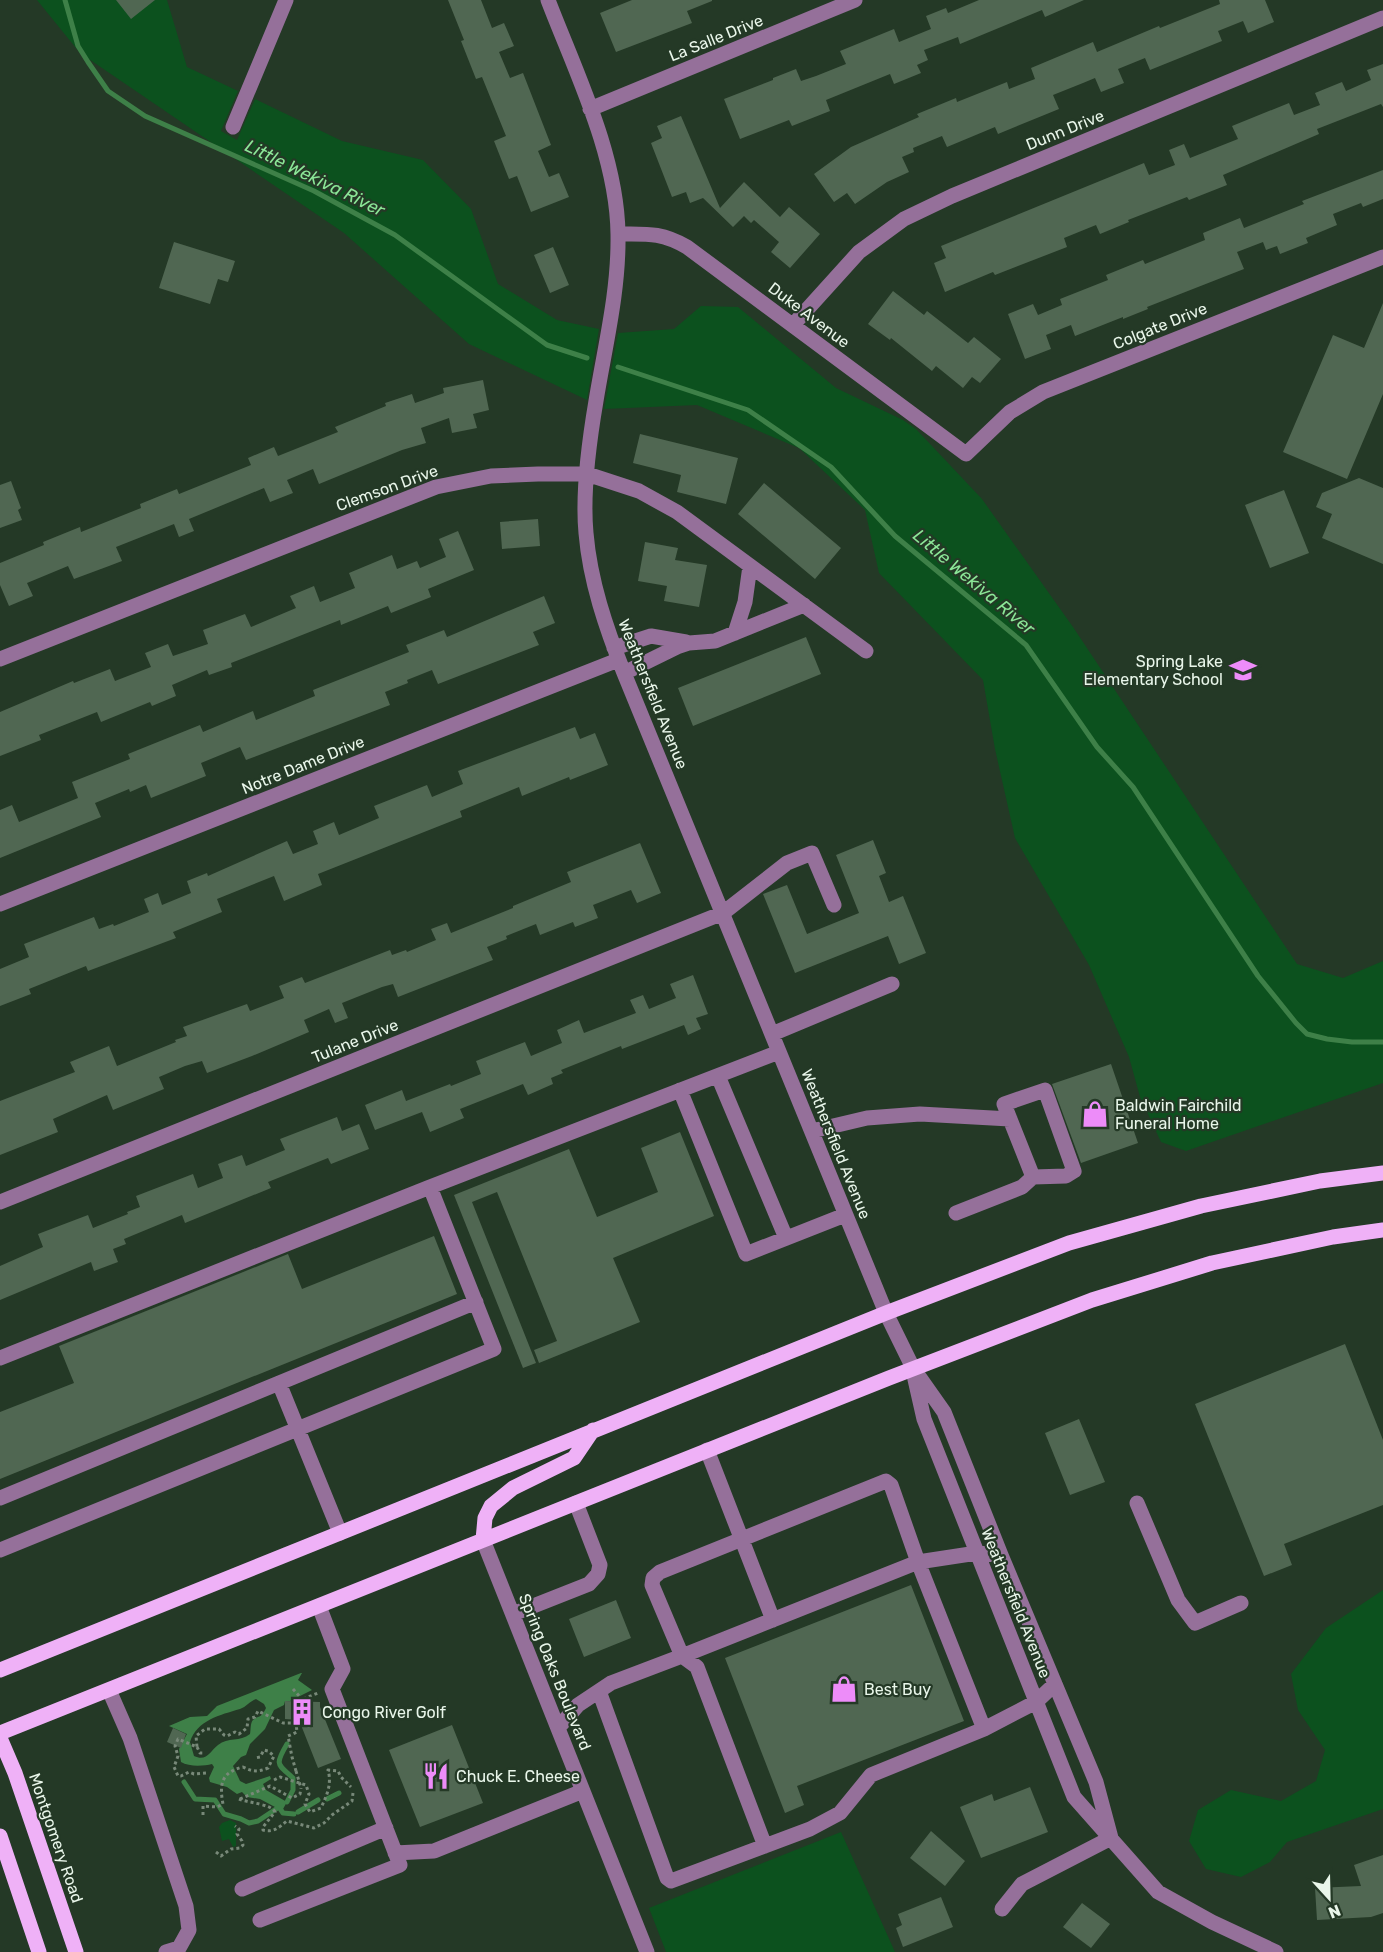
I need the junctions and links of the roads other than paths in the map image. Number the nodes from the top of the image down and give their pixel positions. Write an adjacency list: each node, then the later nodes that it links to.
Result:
1 (286, 0): 6 (street)
2 (548, 0): 5 (street, Weathersfield Avenue)
3 (855, 0): 5 (street, La Salle Drive)
4 (1383, 18): 9 (street, Dunn Drive)
5 (590, 109): 7 (street, Weathersfield Avenue)
6 (233, 127)
7 (618, 234): 9 (street, Duke Avenue); 11 (street, Weathersfield Avenue)
8 (1383, 257): 10 (street, Colgate Drive)
9 (793, 325): 10 (street, Duke Avenue)
10 (966, 454)
11 (587, 474): 12 (street, Clemson Drive); 17 (street, Clemson Drive); 18 (street, Weathersfield Avenue)
12 (750, 566): 13 (street, Clemson Drive); 14 (street)
13 (804, 605): 14 (street, Notre Dame Drive); 16 (street, Clemson Drive)
14 (735, 633): 15 (street, Notre Dame Drive)
15 (689, 643): 18 (street, Notre Dame Drive); 18 (street, Notre Dame Drive)
16 (866, 651)
17 (0, 659)
18 (619, 660): 19 (street, Notre Dame Drive); 21 (street, Weathersfield Avenue)
19 (0, 904)
20 (834, 905): 21 (street, Tulane Drive)
21 (723, 914): 23 (street, Weathersfield Avenue); 32 (street, Tulane Drive)
22 (892, 984): 23 (street)
23 (772, 1034): 24 (street, Weathersfield Avenue)
24 (779, 1052): 25 (street); 28 (street, Weathersfield Avenue)
25 (718, 1076): 26 (street); 36 (street)
26 (680, 1090): 31 (street); 36 (street)
27 (1010, 1119): 28 (street); 30 (street); 30 (street)
28 (812, 1131): 34 (street, Weathersfield Avenue)
29 (1383, 1173): 38 (main road)
30 (1033, 1176): 33 (street)
31 (430, 1187): 37 (street); 39 (street)
32 (0, 1202)
33 (956, 1213)
34 (845, 1215): 36 (street); 38 (street, Weathersfield Avenue)
35 (1383, 1230): 40 (main road)
36 (786, 1238)
37 (476, 1302): 41 (street); 42 (street)
38 (886, 1313): 40 (street, Weathersfield Avenue); 43 (main road)
39 (0, 1358)
40 (913, 1368): 44 (main road); 52 (street, Weathersfield Avenue); 53 (street, Weathersfield Avenue)
41 (279, 1383): 42 (street); 45 (street)
42 (297, 1429): 48 (street); 51 (street)
43 (593, 1431): 48 (main road); 50 (main road)
44 (708, 1450): 46 (main road); 49 (street)
45 (0, 1498)
46 (576, 1503): 50 (main road); 57 (street)
47 (1137, 1503): 55 (street)
48 (340, 1533): 60 (main road)
49 (742, 1538): 54 (street); 58 (street); 59 (street)
50 (483, 1540): 56 (main road); 57 (street, Spring Oaks Boulevard)
51 (0, 1550)
52 (976, 1553): 53 (street); 54 (street); 64 (street, Weathersfield Avenue)
53 (1001, 1555): 61 (street, Weathersfield Avenue)
54 (918, 1562): 58 (street); 66 (street)
55 (1240, 1603)
56 (319, 1606): 62 (main road); 69 (street)
57 (513, 1614): 65 (street, Spring Oaks Boulevard)
58 (773, 1620): 59 (street)
59 (682, 1656): 63 (street); 72 (street)
60 (0, 1670)
61 (1055, 1684): 64 (street); 71 (street, Weathersfield Avenue)
62 (108, 1690): 67 (main road); 79 (street)
63 (598, 1691): 65 (street); 72 (street)
64 (1036, 1702): 66 (street); 71 (street, Weathersfield Avenue)
65 (558, 1728): 68 (street, Spring Oaks Boulevard)
66 (984, 1729): 72 (street)
67 (0, 1736): 78 (main road, Montgomery Road)
68 (583, 1791): 73 (street); 80 (street, Spring Oaks Boulevard)
69 (386, 1828): 73 (street); 74 (street)
70 (0, 1836): 77 (main road)
71 (1111, 1838): 75 (street); 81 (street, Weathersfield Avenue)
72 (765, 1846)
73 (395, 1853): 76 (street)
74 (242, 1888)
75 (1002, 1909)
76 (260, 1920)
77 (39, 1952)
78 (76, 1952)
79 (166, 1952)
80 (647, 1952)
81 (1276, 1952)

